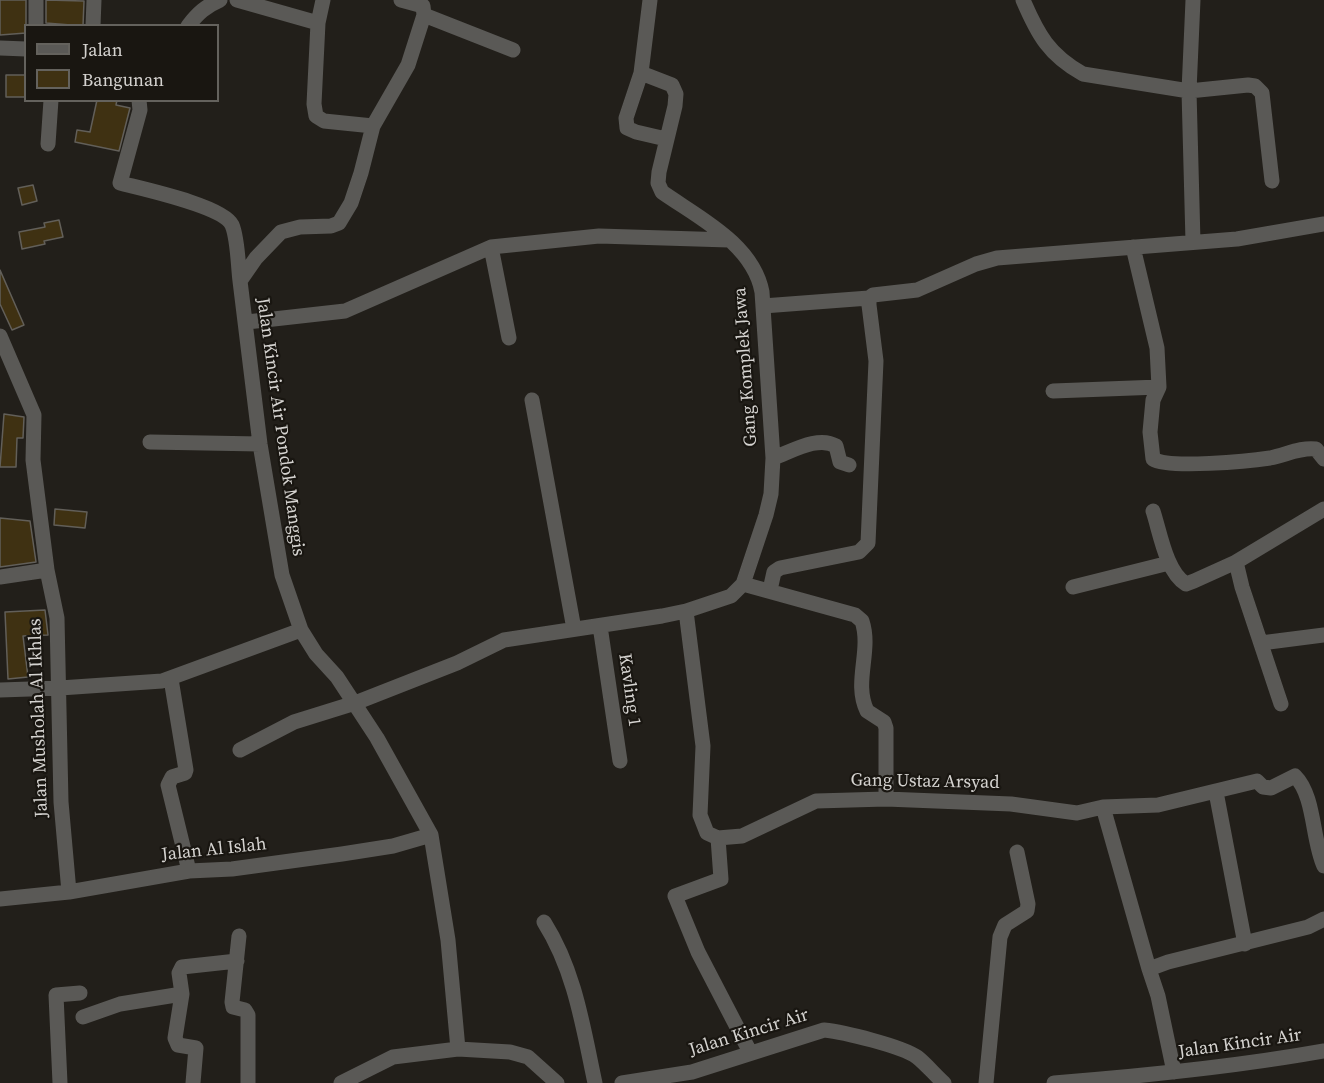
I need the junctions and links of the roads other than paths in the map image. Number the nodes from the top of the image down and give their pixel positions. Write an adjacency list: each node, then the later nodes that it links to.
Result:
1 (36, 0): 12 (street)
2 (94, 0): 13 (street)
3 (220, 0): 14 (street)
4 (237, 0): 11 (street)
5 (323, 0): 11 (street)
6 (401, 0): 10 (street)
7 (650, 0): 18 (street)
8 (1023, 0): 19 (street)
9 (1194, 0): 19 (street)
10 (424, 15): 17 (street); 22 (street)
11 (318, 23): 22 (street)
12 (36, 24)
13 (93, 24)
14 (190, 24)
15 (0, 48): 16 (street)
16 (24, 49)
17 (513, 51)
18 (641, 73): 23 (street, Gang Komplek Jawa); 23 (street)
19 (1188, 91): 25 (street); 28 (street)
20 (51, 102): 24 (street)
21 (139, 102): 31 (street)
22 (373, 126): 31 (street, Jalan Kincir Air Pondok Manggis)
23 (666, 140): 27 (street, Gang Komplek Jawa)
24 (48, 144)
25 (1272, 181)
26 (1324, 224): 28 (street)
27 (729, 240): 29 (street); 33 (street, Gang Komplek Jawa)
28 (1193, 242): 30 (street)
29 (491, 247): 34 (street); 36 (street)
30 (1133, 247): 32 (street); 37 (street)
31 (240, 281): 34 (street, Jalan Kincir Air Pondok Manggis)
32 (869, 298): 33 (street); 53 (street)
33 (763, 306): 42 (street, Gang Komplek Jawa)
34 (246, 322): 41 (street, Jalan Kincir Air Pondok Manggis)
35 (0, 336): 49 (street, Jalan Musholah Al Ikhlas)
36 (509, 338)
37 (1159, 387): 38 (street); 43 (street)
38 (1053, 391)
39 (532, 400): 56 (street)
40 (150, 442): 41 (street)
41 (260, 444): 57 (street, Jalan Kincir Air Pondok Manggis)
42 (773, 458): 44 (street); 51 (street, Gang Komplek Jawa)
43 (1324, 459)
44 (849, 465)
45 (1324, 509): 48 (street)
46 (1153, 511): 47 (street)
47 (1169, 562): 48 (street); 52 (street)
48 (1236, 562): 59 (street)
49 (47, 570): 50 (street); 61 (street, Jalan Musholah Al Ikhlas)
50 (0, 577)
51 (743, 584): 53 (street); 54 (street)
52 (1072, 587)
53 (770, 590): 68 (street)
54 (686, 611): 55 (street); 71 (street)
55 (600, 626): 56 (street); 66 (street, Kavling 1)
56 (574, 629): 63 (street)
57 (301, 630): 60 (street); 63 (street, Jalan Kincir Air Pondok Manggis)
58 (1324, 635): 59 (street)
59 (1261, 643): 64 (street)
60 (171, 679): 61 (street); 74 (street)
61 (60, 688): 62 (street); 75 (street, Jalan Musholah Al Ikhlas)
62 (0, 690)
63 (355, 703): 65 (street); 70 (street, Jalan Kincir Air Pondok Manggis)
64 (1281, 704)
65 (240, 750)
66 (620, 761)
67 (1216, 792): 69 (street, Gang Ustaz Arsyad); 73 (street, Gang Ustaz Arsyad); 80 (street)
68 (886, 799): 69 (street, Gang Ustaz Arsyad); 71 (street, Gang Ustaz Arsyad)
69 (1103, 807): 82 (street)
70 (431, 835): 74 (street, Jalan Al Islah); 86 (street, Jalan Kincir Air Pondok Manggis)
71 (718, 838): 87 (street)
72 (1017, 852): 99 (street)
73 (1324, 866)
74 (189, 871): 75 (street, Jalan Al Islah)
75 (69, 891): 76 (street, Jalan Al Islah)
76 (0, 899)
77 (1324, 919): 80 (street)
78 (544, 922): 96 (street)
79 (239, 936): 81 (street)
80 (1245, 944): 82 (street)
81 (237, 961): 84 (street); 93 (street)
82 (1149, 969): 89 (street)
83 (80, 993): 91 (street)
84 (182, 994): 85 (street); 92 (street)
85 (83, 1017)
86 (458, 1049): 90 (street); 95 (street)
87 (750, 1052): 97 (street, Jalan Kincir Air); 98 (street, Jalan Kincir Air)
88 (1324, 1052): 89 (street, Jalan Kincir Air)
89 (1174, 1072): 100 (street, Jalan Kincir Air)
90 (363, 1078): 94 (street)
91 (60, 1083)
92 (194, 1083)
93 (248, 1083)
94 (341, 1083)
95 (556, 1083)
96 (595, 1083)
97 (622, 1083)
98 (944, 1083)
99 (986, 1083)
100 (1054, 1083)

